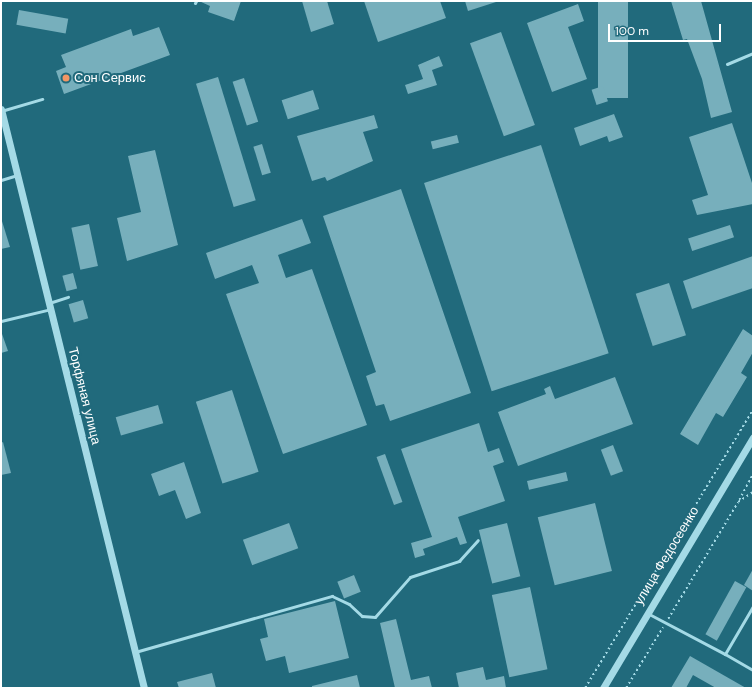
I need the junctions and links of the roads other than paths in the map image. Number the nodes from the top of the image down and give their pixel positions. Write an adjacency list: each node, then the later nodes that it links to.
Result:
1 (753, 53): 2 (lane)
2 (728, 64)
3 (42, 99): 4 (lane)
4 (1, 110): 5 (street, Торфяная улица)
5 (18, 175): 6 (lane); 8 (street, Торфяная улица)
6 (1, 180)
7 (68, 297): 8 (lane)
8 (50, 306): 9 (lane); 14 (street, Торфяная улица)
9 (1, 321)
10 (753, 436): 13 (street, улица Федосеенко)
11 (478, 540): 14 (lane)
12 (753, 606): 15 (lane)
13 (647, 613): 15 (lane); 18 (street, улица Федосеенко)
14 (135, 652): 17 (street, Торфяная улица)
15 (724, 654): 16 (lane)
16 (753, 670)
17 (144, 688)
18 (603, 688)

